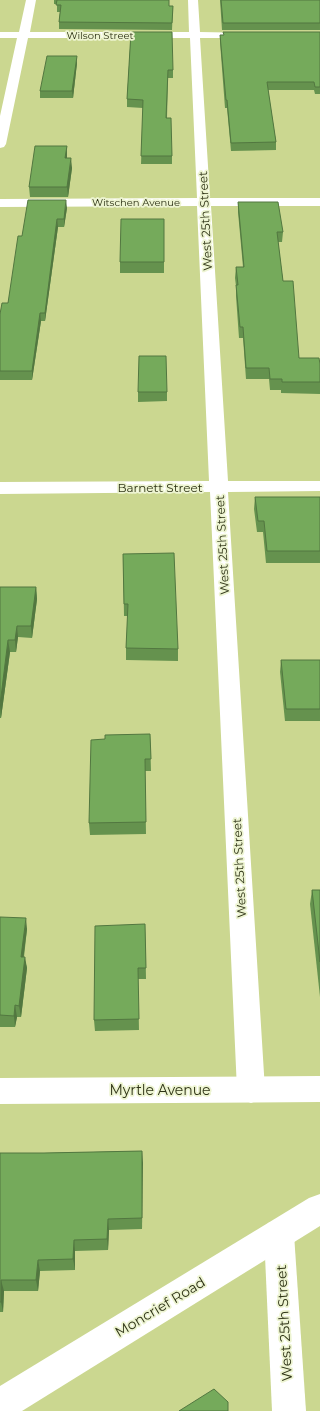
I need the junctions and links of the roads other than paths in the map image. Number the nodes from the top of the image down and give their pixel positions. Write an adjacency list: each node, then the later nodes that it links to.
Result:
1 (31, 0): 6 (street)
2 (193, 0): 3 (street, West 25th Street)
3 (195, 35): 4 (street, Wilson Street); 6 (street, Wilson Street); 8 (street, West 25th Street)
4 (258, 35)
5 (0, 36): 6 (street, Wilson Street)
6 (23, 36): 7 (street)
7 (0, 144)
8 (204, 202): 9 (street, Witschen Avenue); 10 (street, Witschen Avenue); 11 (street, West 25th Street)
9 (320, 202)
10 (0, 203)
11 (219, 486): 12 (street, Barnett Street); 13 (street, Barnett Street); 15 (street, West 25th Street)
12 (320, 486)
13 (0, 488)
14 (320, 1089): 15 (street, Myrtle Avenue)
15 (251, 1090): 16 (street, Myrtle Avenue)
16 (0, 1091)
17 (320, 1209): 18 (street, Moncrief Road)
18 (279, 1234): 19 (street, Moncrief Road); 20 (street, West 25th Street)
19 (0, 1405)
20 (289, 1411)

